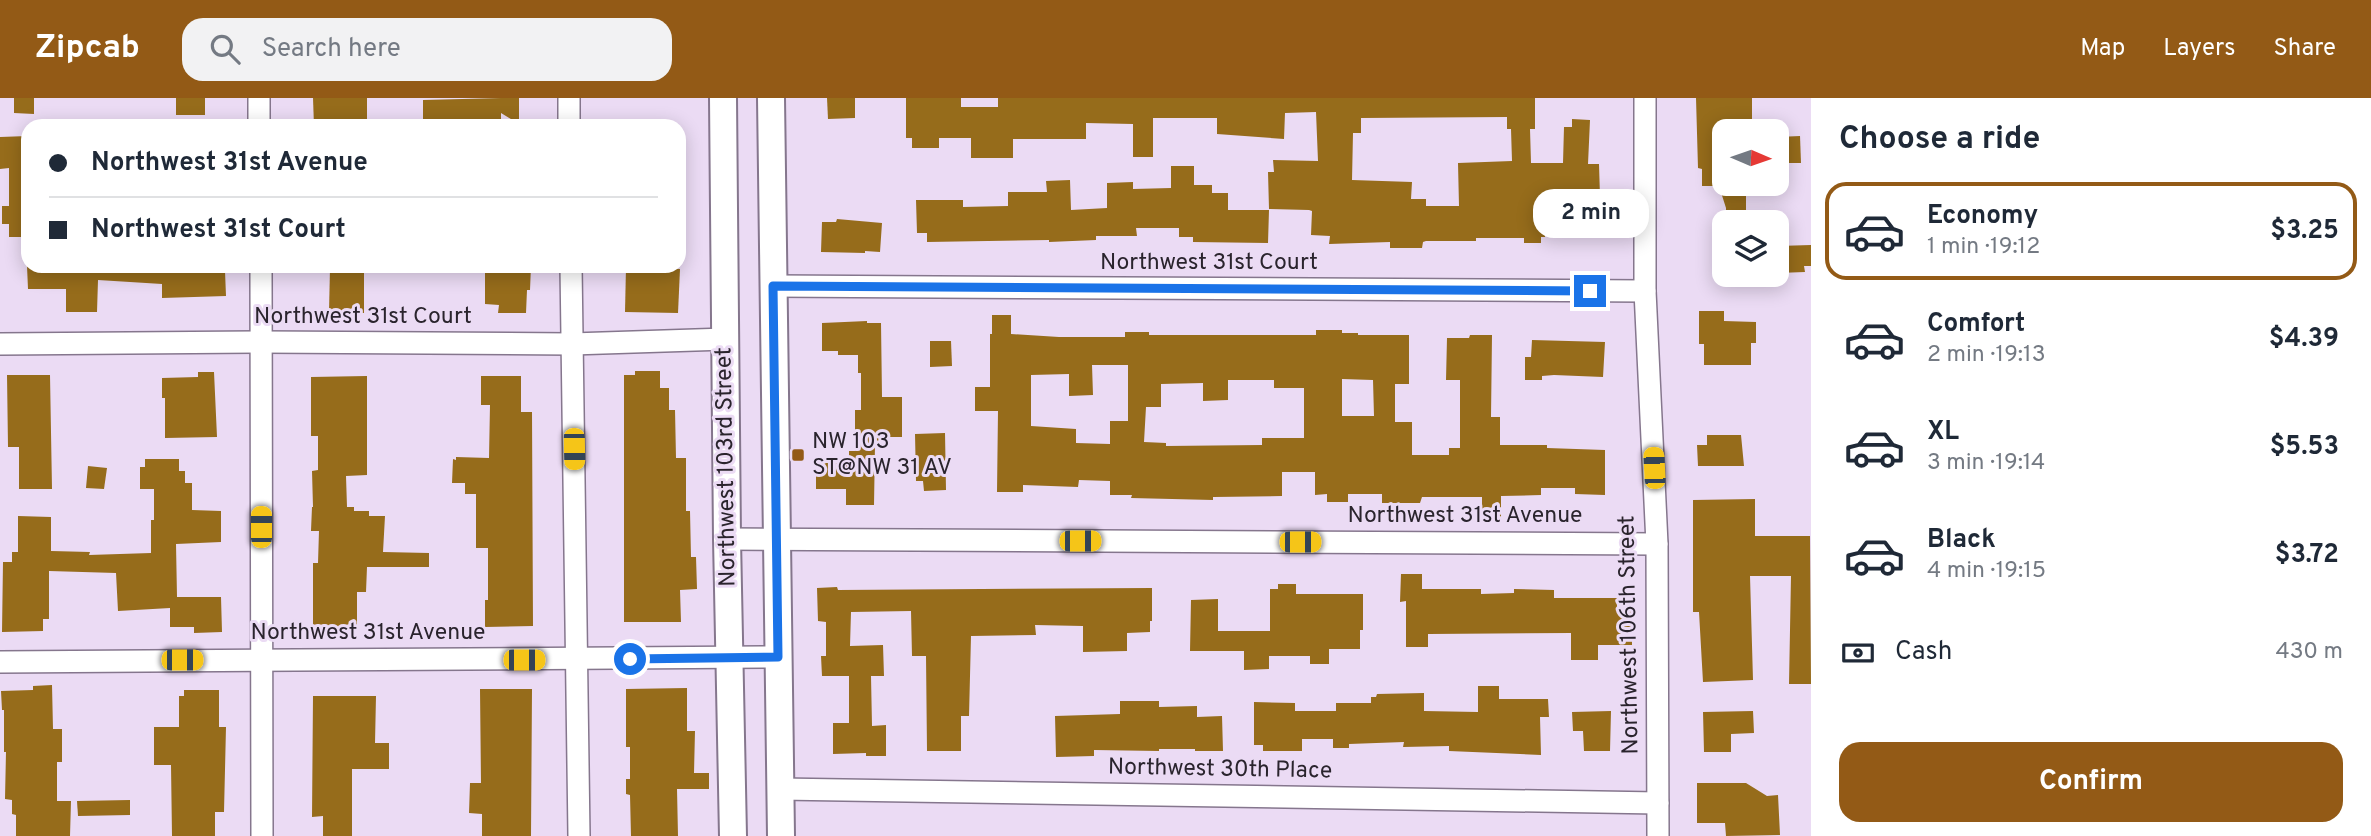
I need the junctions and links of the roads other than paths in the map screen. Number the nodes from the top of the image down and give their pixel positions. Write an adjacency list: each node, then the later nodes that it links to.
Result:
1 (259, 98): 6 (street)
2 (569, 98): 7 (street)
3 (723, 98): 12 (main road, Northwest 103rd Street)
4 (771, 98): 10 (main road)
5 (1645, 98): 11 (street, Northwest 106th Street)
6 (259, 119)
7 (569, 119)
8 (261, 273): 13 (street)
9 (571, 273): 15 (street)
10 (773, 286): 11 (street, Northwest 31st Court); 17 (main road)
11 (1645, 291): 18 (street, Northwest 106th Street)
12 (726, 339): 15 (street, Northwest 31st Court); 16 (main road, Northwest 103rd Street)
13 (262, 342): 14 (street, Northwest 31st Court); 15 (street, Northwest 31st Court); 21 (street)
14 (0, 344)
15 (572, 344): 22 (street)
16 (727, 539): 17 (street, Northwest 31st Avenue); 19 (main road, Northwest 103rd Street)
17 (777, 540): 18 (street, Northwest 31st Avenue); 20 (main road)
18 (1657, 544): 25 (street, Northwest 106th Street)
19 (730, 657): 20 (street, Northwest 31st Avenue); 22 (street, Northwest 31st Avenue); 28 (main road, Northwest 103rd Street)
20 (778, 657): 24 (main road)
21 (260, 659): 22 (street, Northwest 31st Avenue); 23 (street, Northwest 31st Avenue); 26 (street)
22 (577, 660): 27 (street)
23 (0, 662)
24 (780, 789): 25 (street, Northwest 30th Place); 29 (main road)
25 (1658, 803): 30 (street, Northwest 106th Street)
26 (262, 836)
27 (579, 836)
28 (733, 836)
29 (781, 836)
30 (1658, 836)

